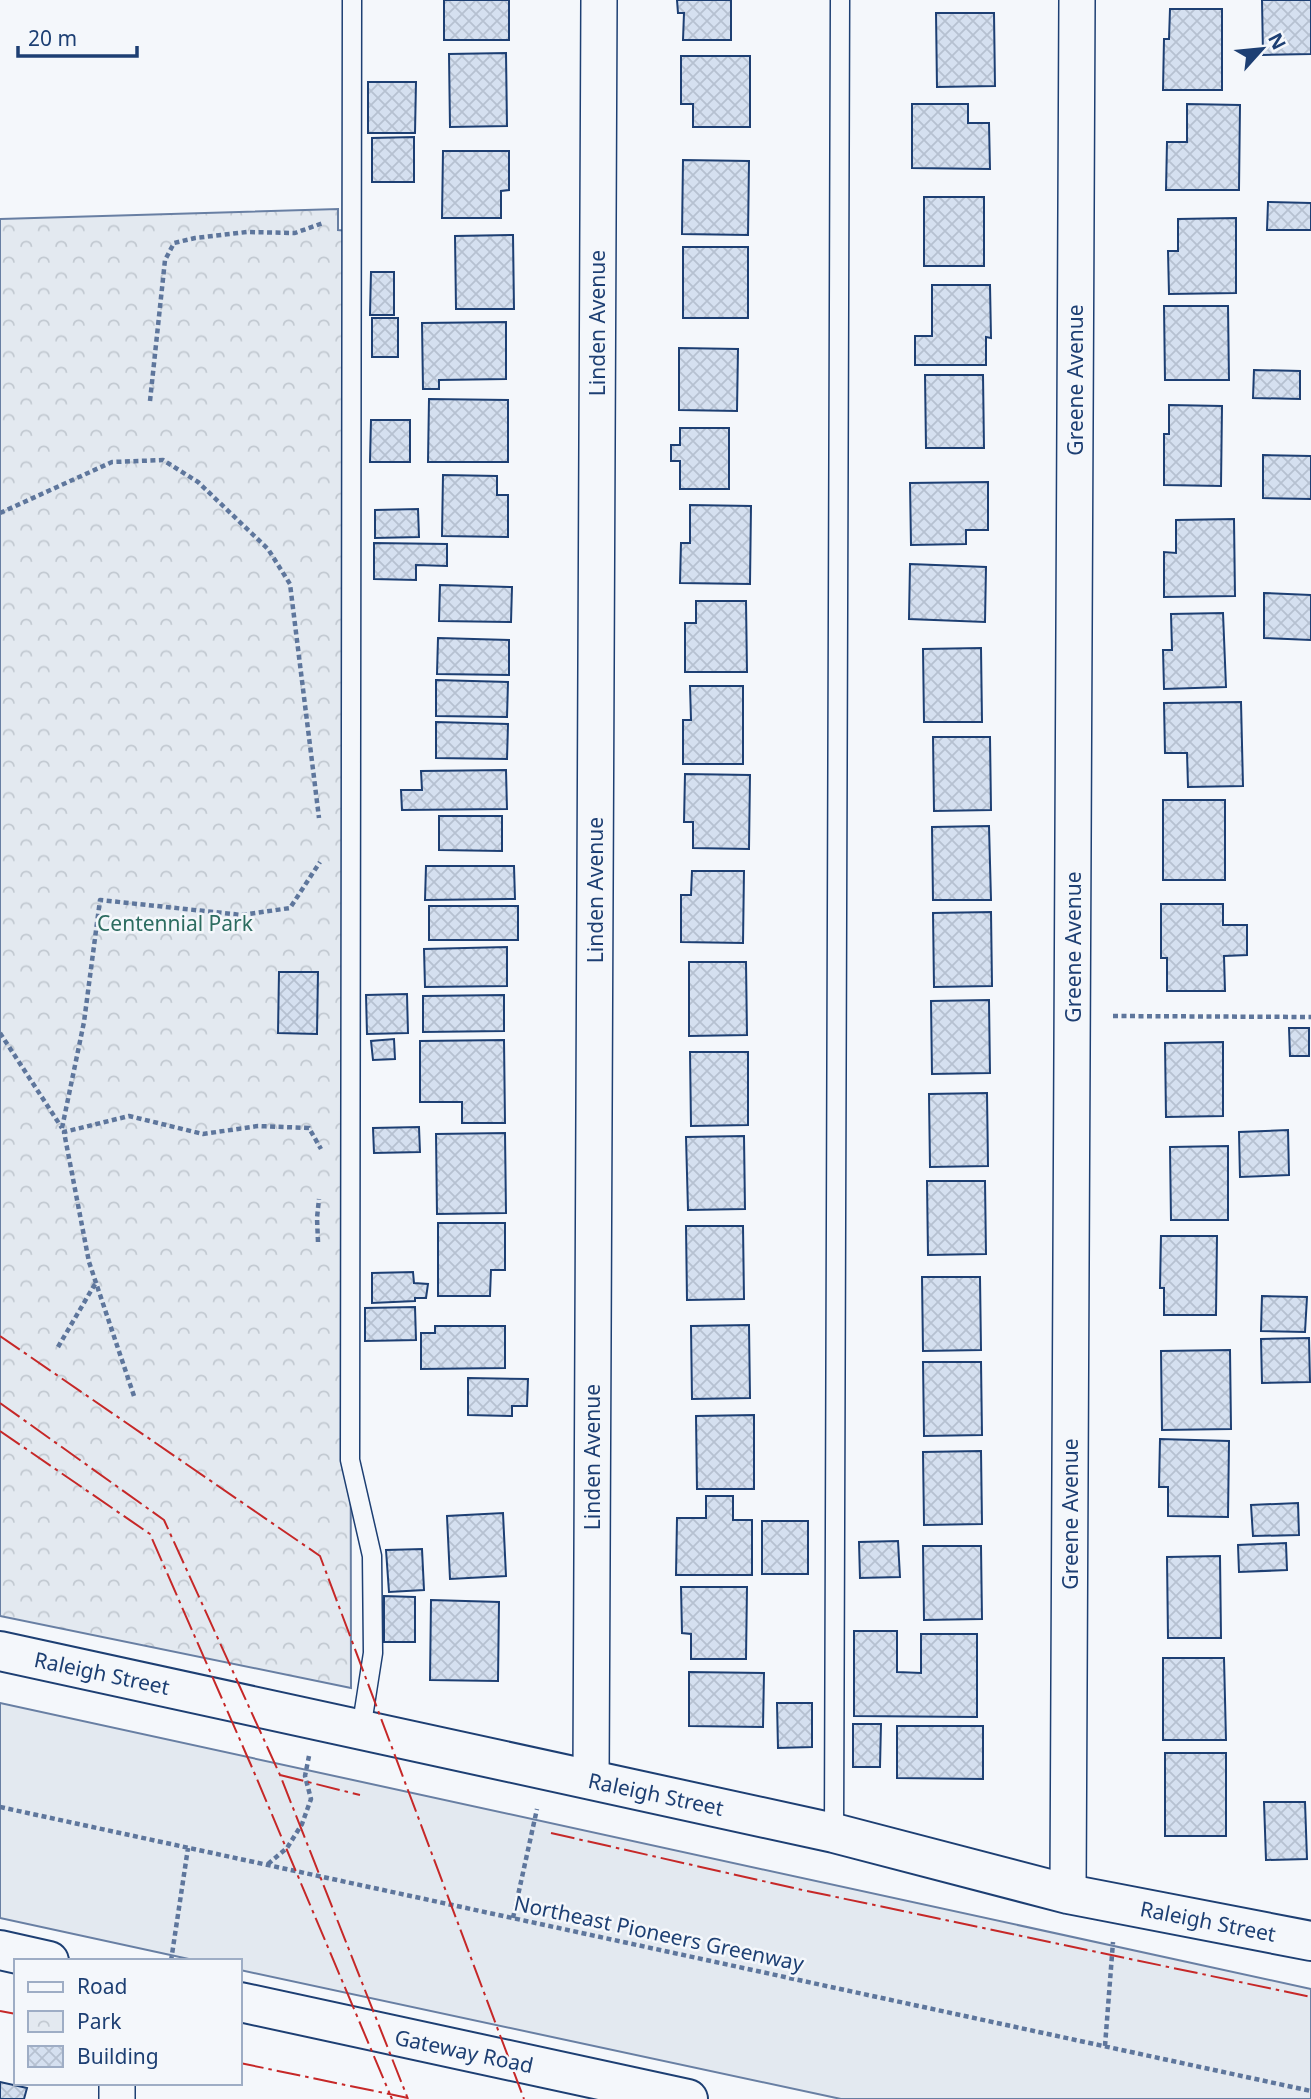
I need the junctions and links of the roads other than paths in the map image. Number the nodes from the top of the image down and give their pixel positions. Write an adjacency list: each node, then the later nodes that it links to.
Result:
1 (352, 0): 6 (lane)
2 (598, 0): 7 (street, Linden Avenue)
3 (840, 0): 8 (lane)
4 (1077, 0): 9 (street, Greene Avenue)
5 (0, 1651): 6 (street, Raleigh Street)
6 (361, 1730): 7 (street, Raleigh Street)
7 (591, 1780): 8 (street, Raleigh Street)
8 (834, 1833): 9 (street, Raleigh Street)
9 (1068, 1894): 10 (street, Raleigh Street)
10 (1311, 1941)
11 (0, 1950): 12 (street)
12 (39, 1959)
13 (242, 2002): 14 (street, Gateway Road)
14 (688, 2099)

